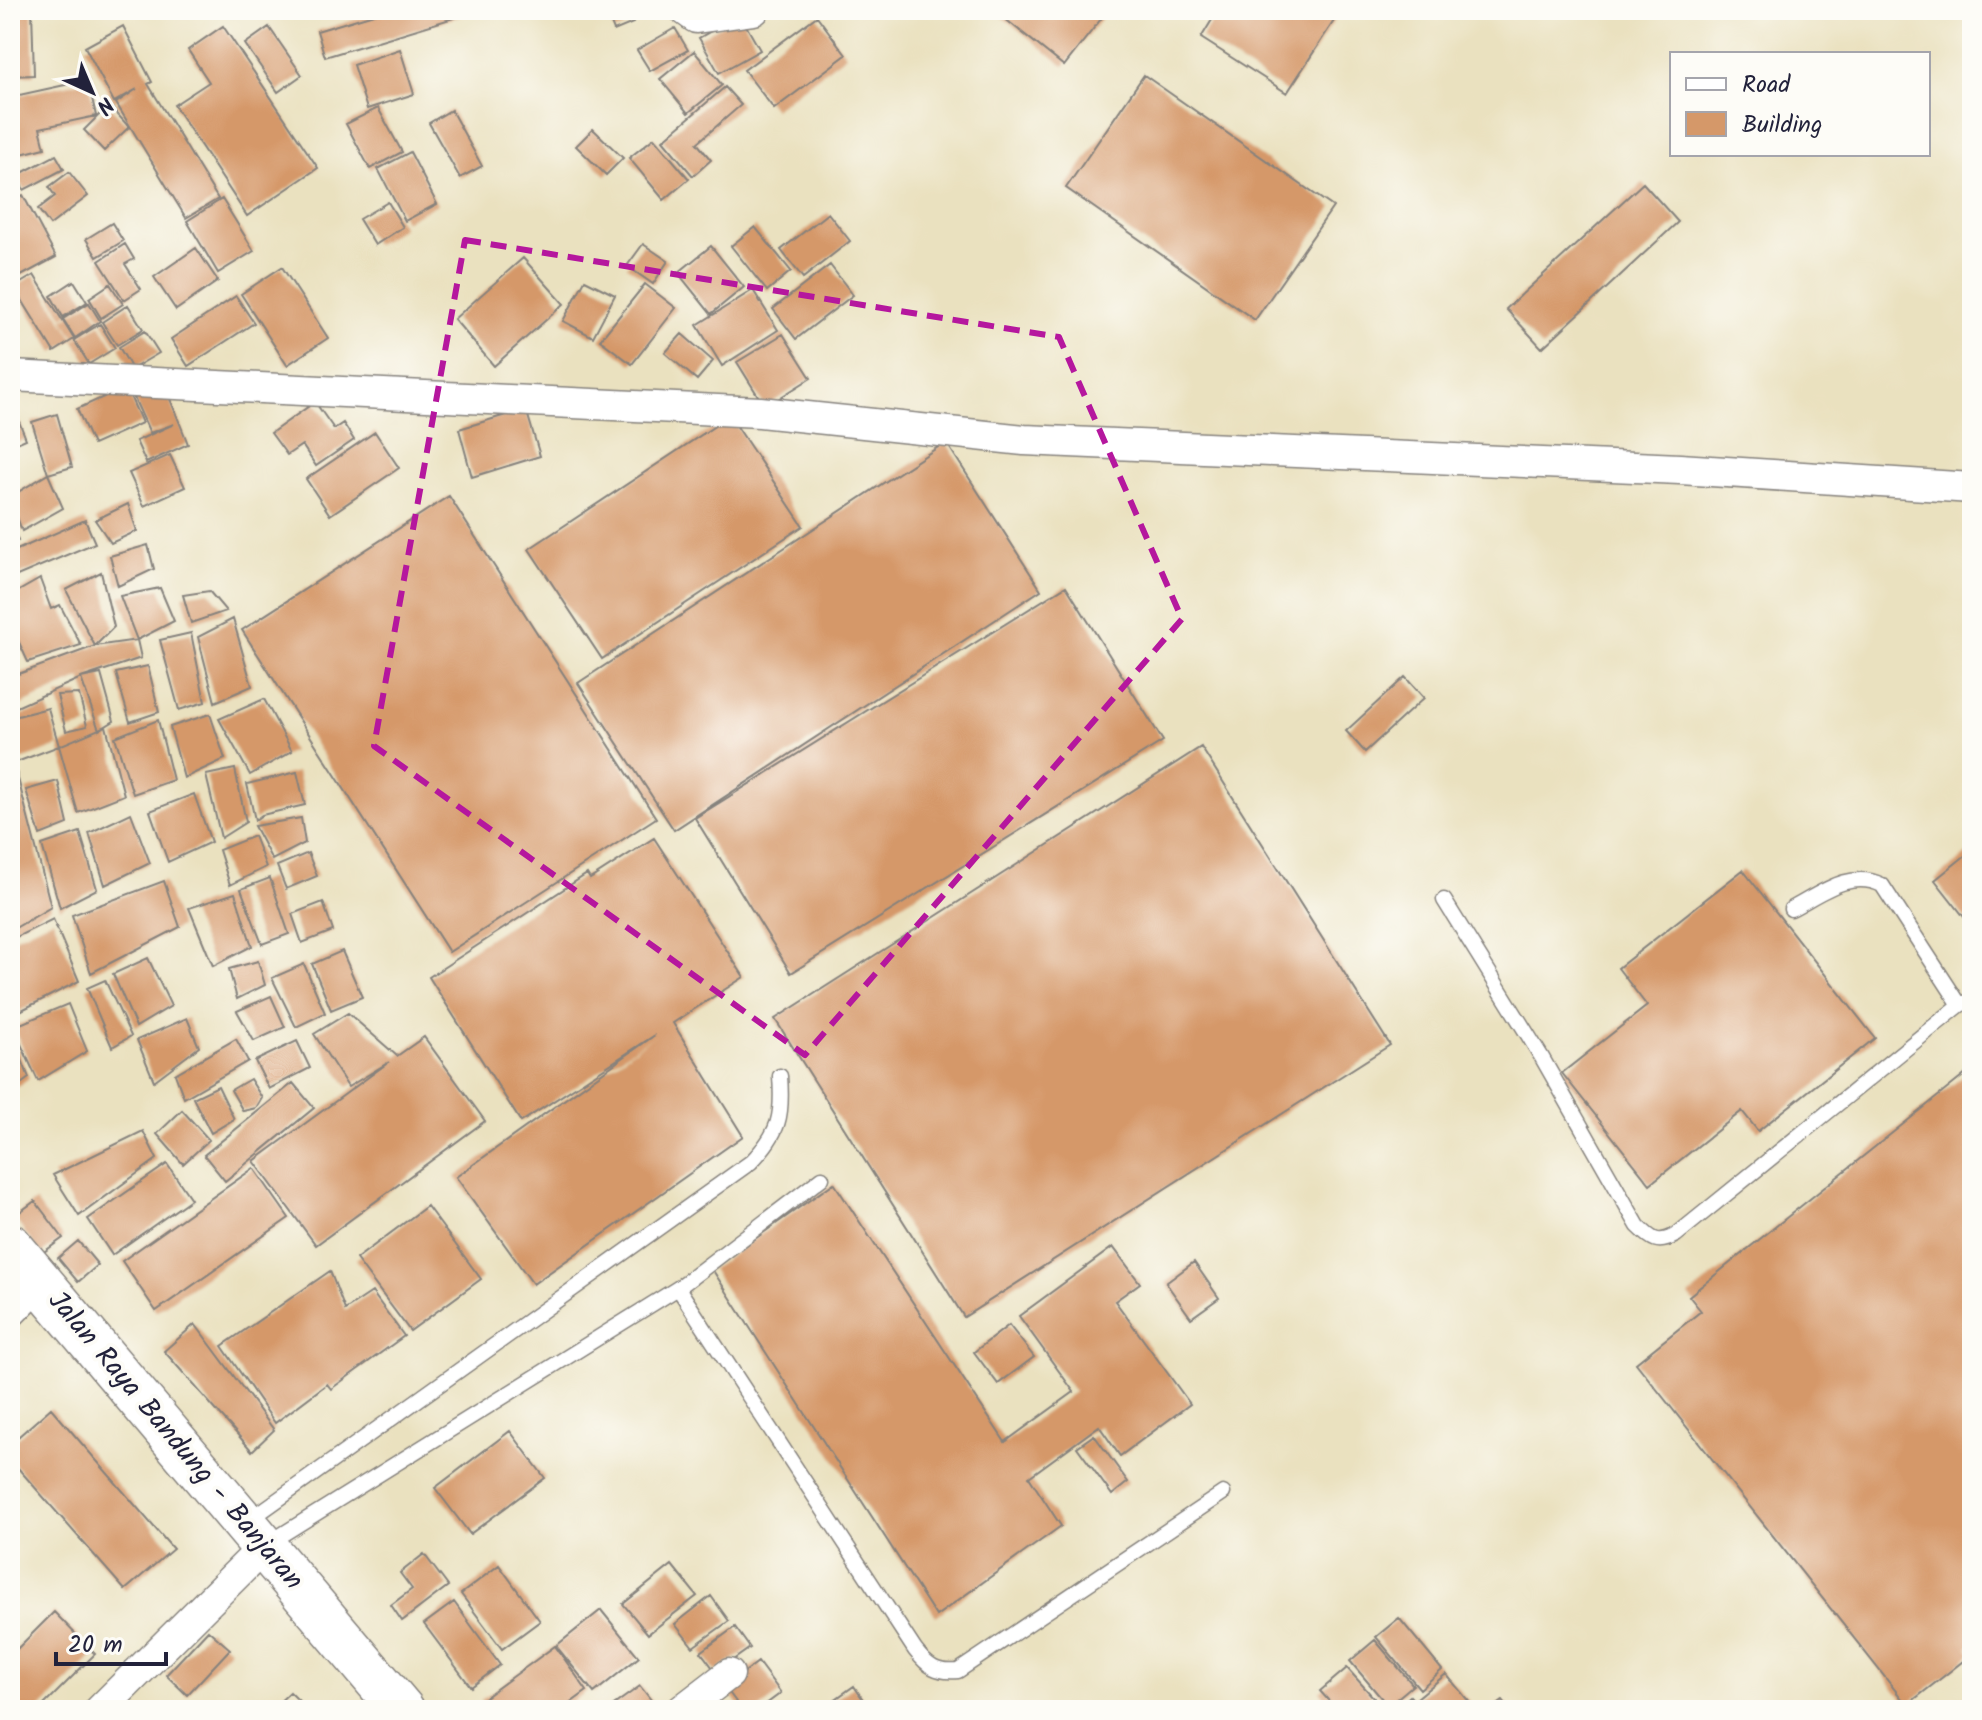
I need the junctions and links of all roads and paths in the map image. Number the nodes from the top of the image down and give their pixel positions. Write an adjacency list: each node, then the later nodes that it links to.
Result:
1 (685, 10): 2 (street)
2 (754, 10)
3 (10, 376): 4 (street)
4 (1972, 488)
5 (1444, 900): 7 (lane)
6 (1791, 909): 7 (lane)
7 (1966, 1002)
8 (780, 1076): 15 (lane)
9 (822, 1178): 12 (lane)
10 (10, 1246): 11 (main road, Jalan Raya Bandung - Banjaran)
11 (41, 1282): 13 (street); 15 (main road, Jalan Raya Bandung - Banjaran)
12 (678, 1288): 14 (lane); 15 (lane)
13 (10, 1313)
14 (1223, 1493)
15 (255, 1534): 17 (street); 18 (main road, Jalan Raya Bandung - Banjaran)
16 (729, 1674): 19 (street)
17 (100, 1710)
18 (402, 1710)
19 (682, 1710)

